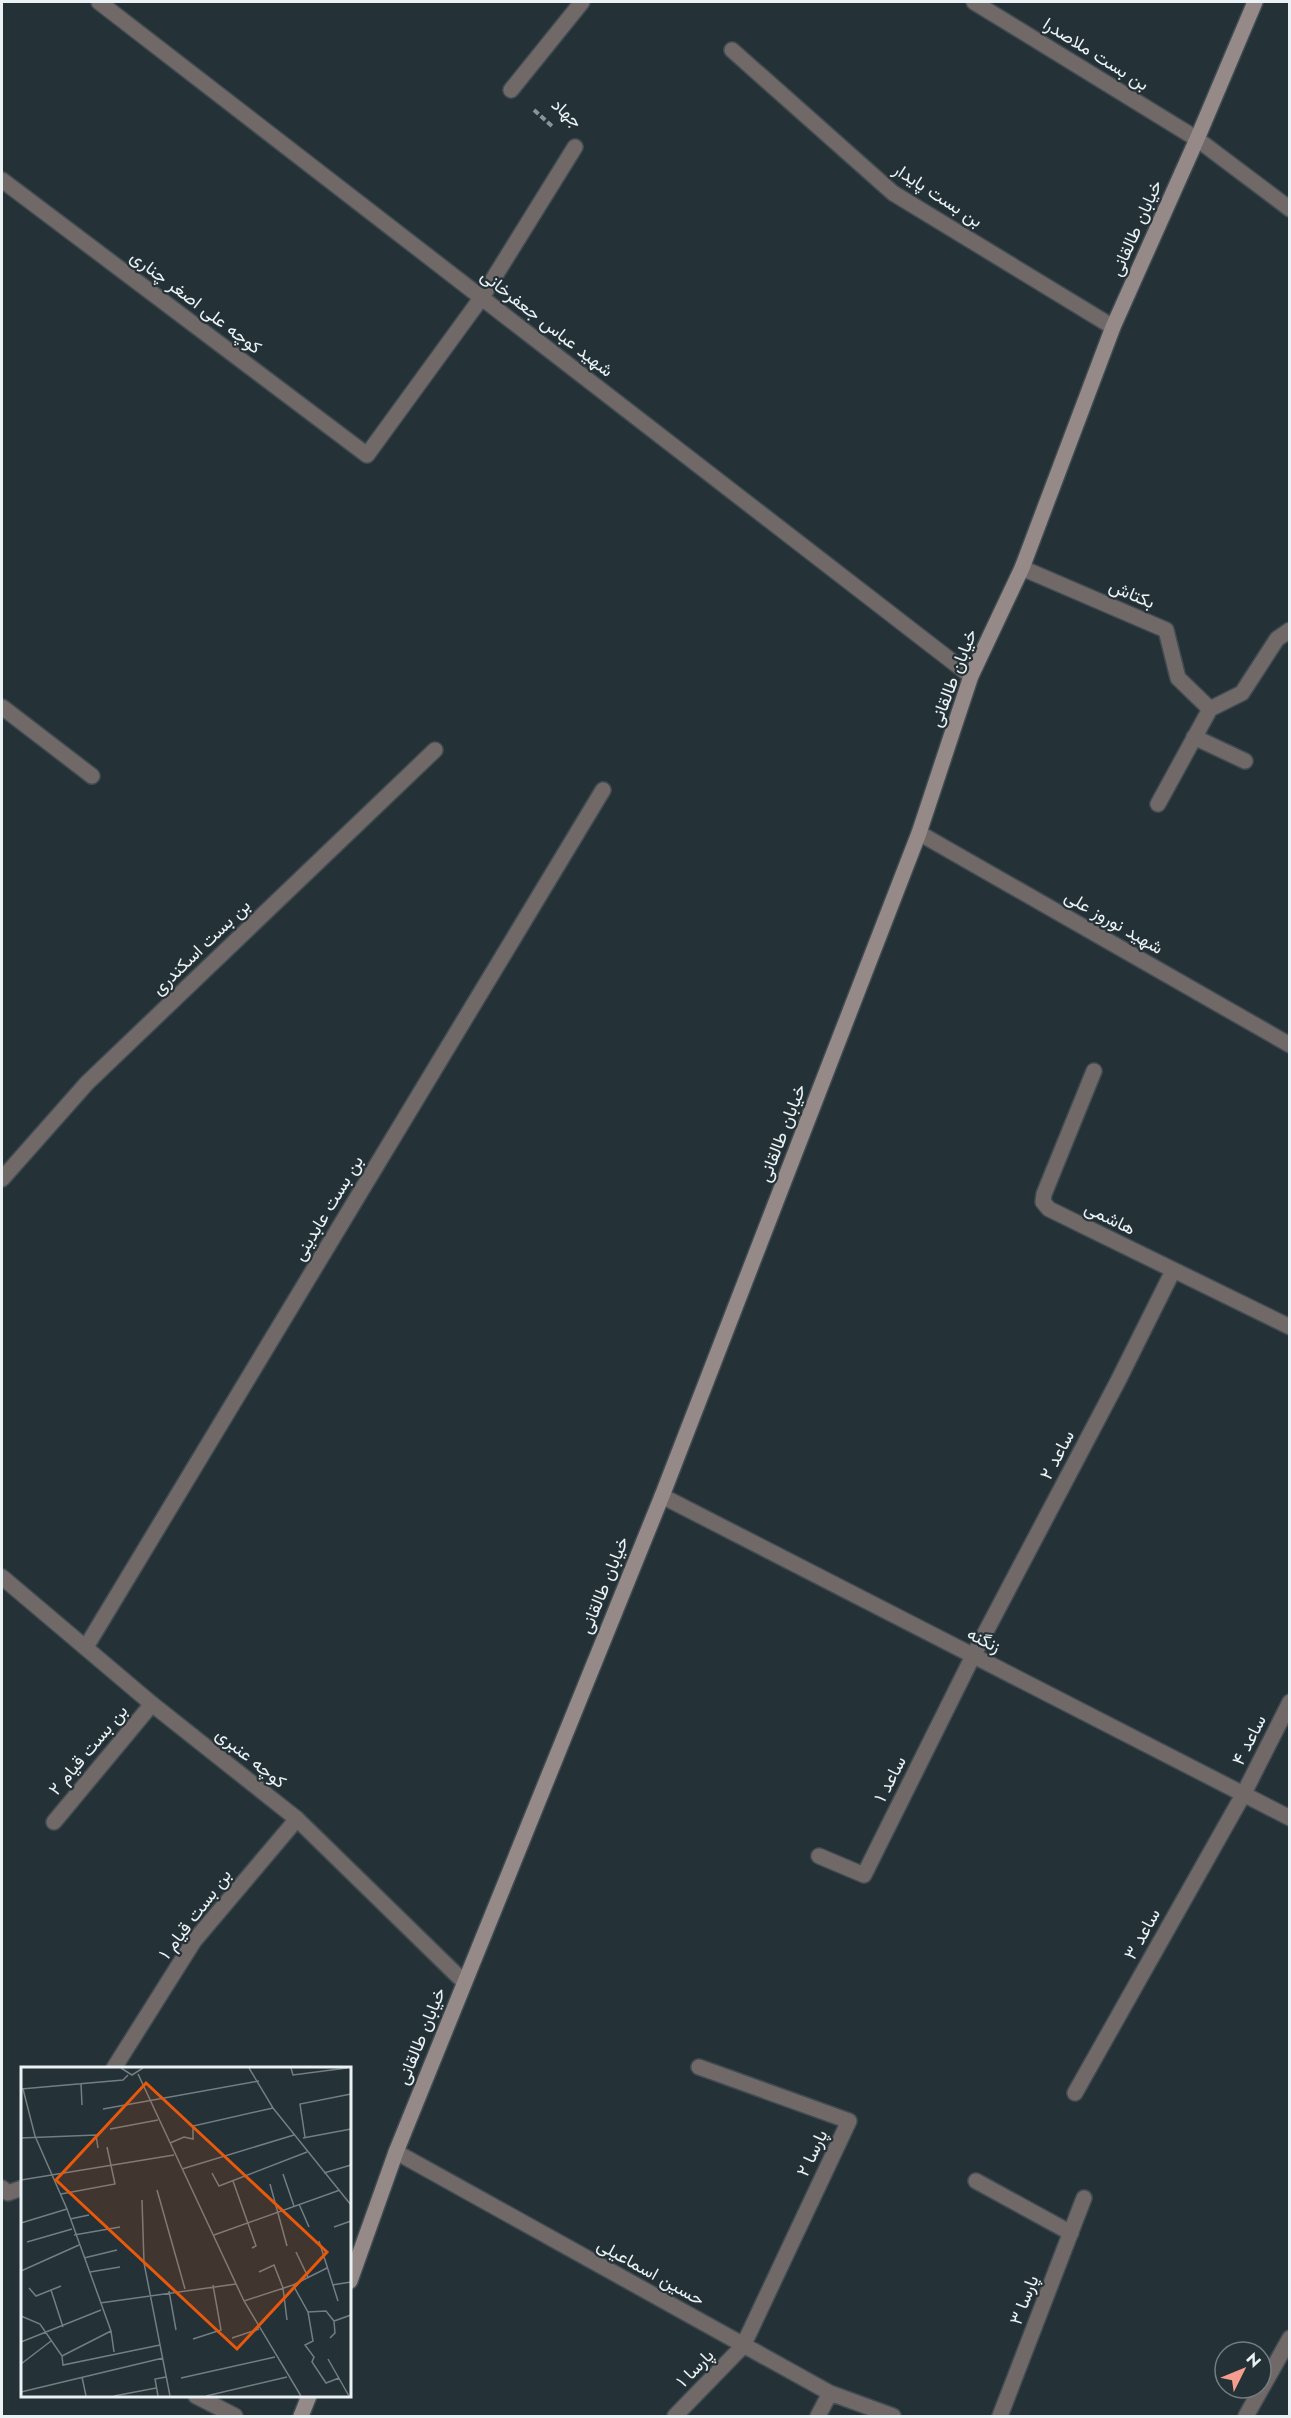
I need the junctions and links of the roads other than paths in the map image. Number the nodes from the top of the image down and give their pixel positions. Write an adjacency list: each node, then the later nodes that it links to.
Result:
1 (99, 2): 11 (street, شهید عباس جعفرخانی)
2 (582, 2): 6 (street)
3 (974, 2): 7 (street, بن بست ملاصدرا)
4 (1255, 2): 7 (main road, خیابان طالقانی)
5 (732, 50): 12 (street, بن بست پایدار)
6 (511, 90)
7 (1197, 139): 10 (street, بن بست ملاصدرا); 12 (main road, خیابان طالقانی)
8 (575, 147): 11 (street, جهاد)
9 (2, 180): 13 (street, کوچه علی اصغر چناری)
10 (1290, 209)
11 (482, 297): 13 (street, جهاد); 16 (street, شهید عباس جعفرخانی)
12 (1113, 327): 14 (main road, خیابان طالقانی)
13 (367, 455)
14 (1022, 568): 16 (main road, خیابان طالقانی); 18 (street, بکتاش)
15 (1290, 630): 18 (street)
16 (971, 676): 25 (main road, خیابان طالقانی)
17 (2, 707): 22 (street)
18 (1210, 709): 19 (street)
19 (1194, 737): 21 (street); 24 (street)
20 (435, 750): 28 (street, بن بست اسکندری)
21 (1245, 761)
22 (92, 776)
23 (603, 790): 33 (street, بن بست عابدینی)
24 (1158, 804)
25 (919, 833): 26 (street, شهید نوروز علی); 31 (main road, خیابان طالقانی)
26 (1290, 1045)
27 (1094, 1071): 29 (street, هاشمی)
28 (2, 1179)
29 (1173, 1271): 30 (street, هاشمی); 34 (street, ساعد ۲)
30 (1290, 1327)
31 (662, 1496): 34 (street, زنگنه); 42 (main road, خیابان طالقانی)
32 (2, 1577): 33 (street, کوچه عنبری)
33 (86, 1647): 36 (street, کوچه عنبری)
34 (974, 1656): 37 (street, زنگنه); 41 (street, ساعد ۱)
35 (1290, 1702): 37 (street, ساعد ۴)
36 (152, 1704): 39 (street, کوچه عنبری); 40 (street, بن بست قیام ۲)
37 (1243, 1795): 38 (street, زنگنه); 45 (street, ساعد ۳)
38 (1290, 1818)
39 (297, 1819): 42 (street, کوچه عنبری); 43 (street, بن بست قیام ۱)
40 (54, 1822)
41 (819, 1856)
42 (464, 1982): 46 (main road, خیابان طالقانی)
43 (115, 2067)
44 (699, 2067): 54 (street, پارسا ۲)
45 (1075, 2093)
46 (396, 2152): 52 (main road, خیابان طالقانی); 54 (street, حسین اسماعیلی)
47 (976, 2181): 51 (street)
48 (2, 2188): 49 (street)
49 (21, 2188)
50 (1084, 2198): 51 (street, پارسا ۳)
51 (1071, 2233): 63 (street, پارسا ۳)
52 (351, 2278)
53 (1290, 2338): 64 (street)
54 (743, 2346): 55 (street, حسین اسماعیلی); 60 (street, پارسا ۱)
55 (830, 2393): 61 (street); 62 (street, حسین اسماعیلی)
56 (198, 2397): 58 (street)
57 (309, 2397): 59 (main road)
58 (235, 2416)
59 (301, 2416)
60 (675, 2416)
61 (818, 2416)
62 (893, 2416)
63 (1000, 2416)
64 (1246, 2416)

